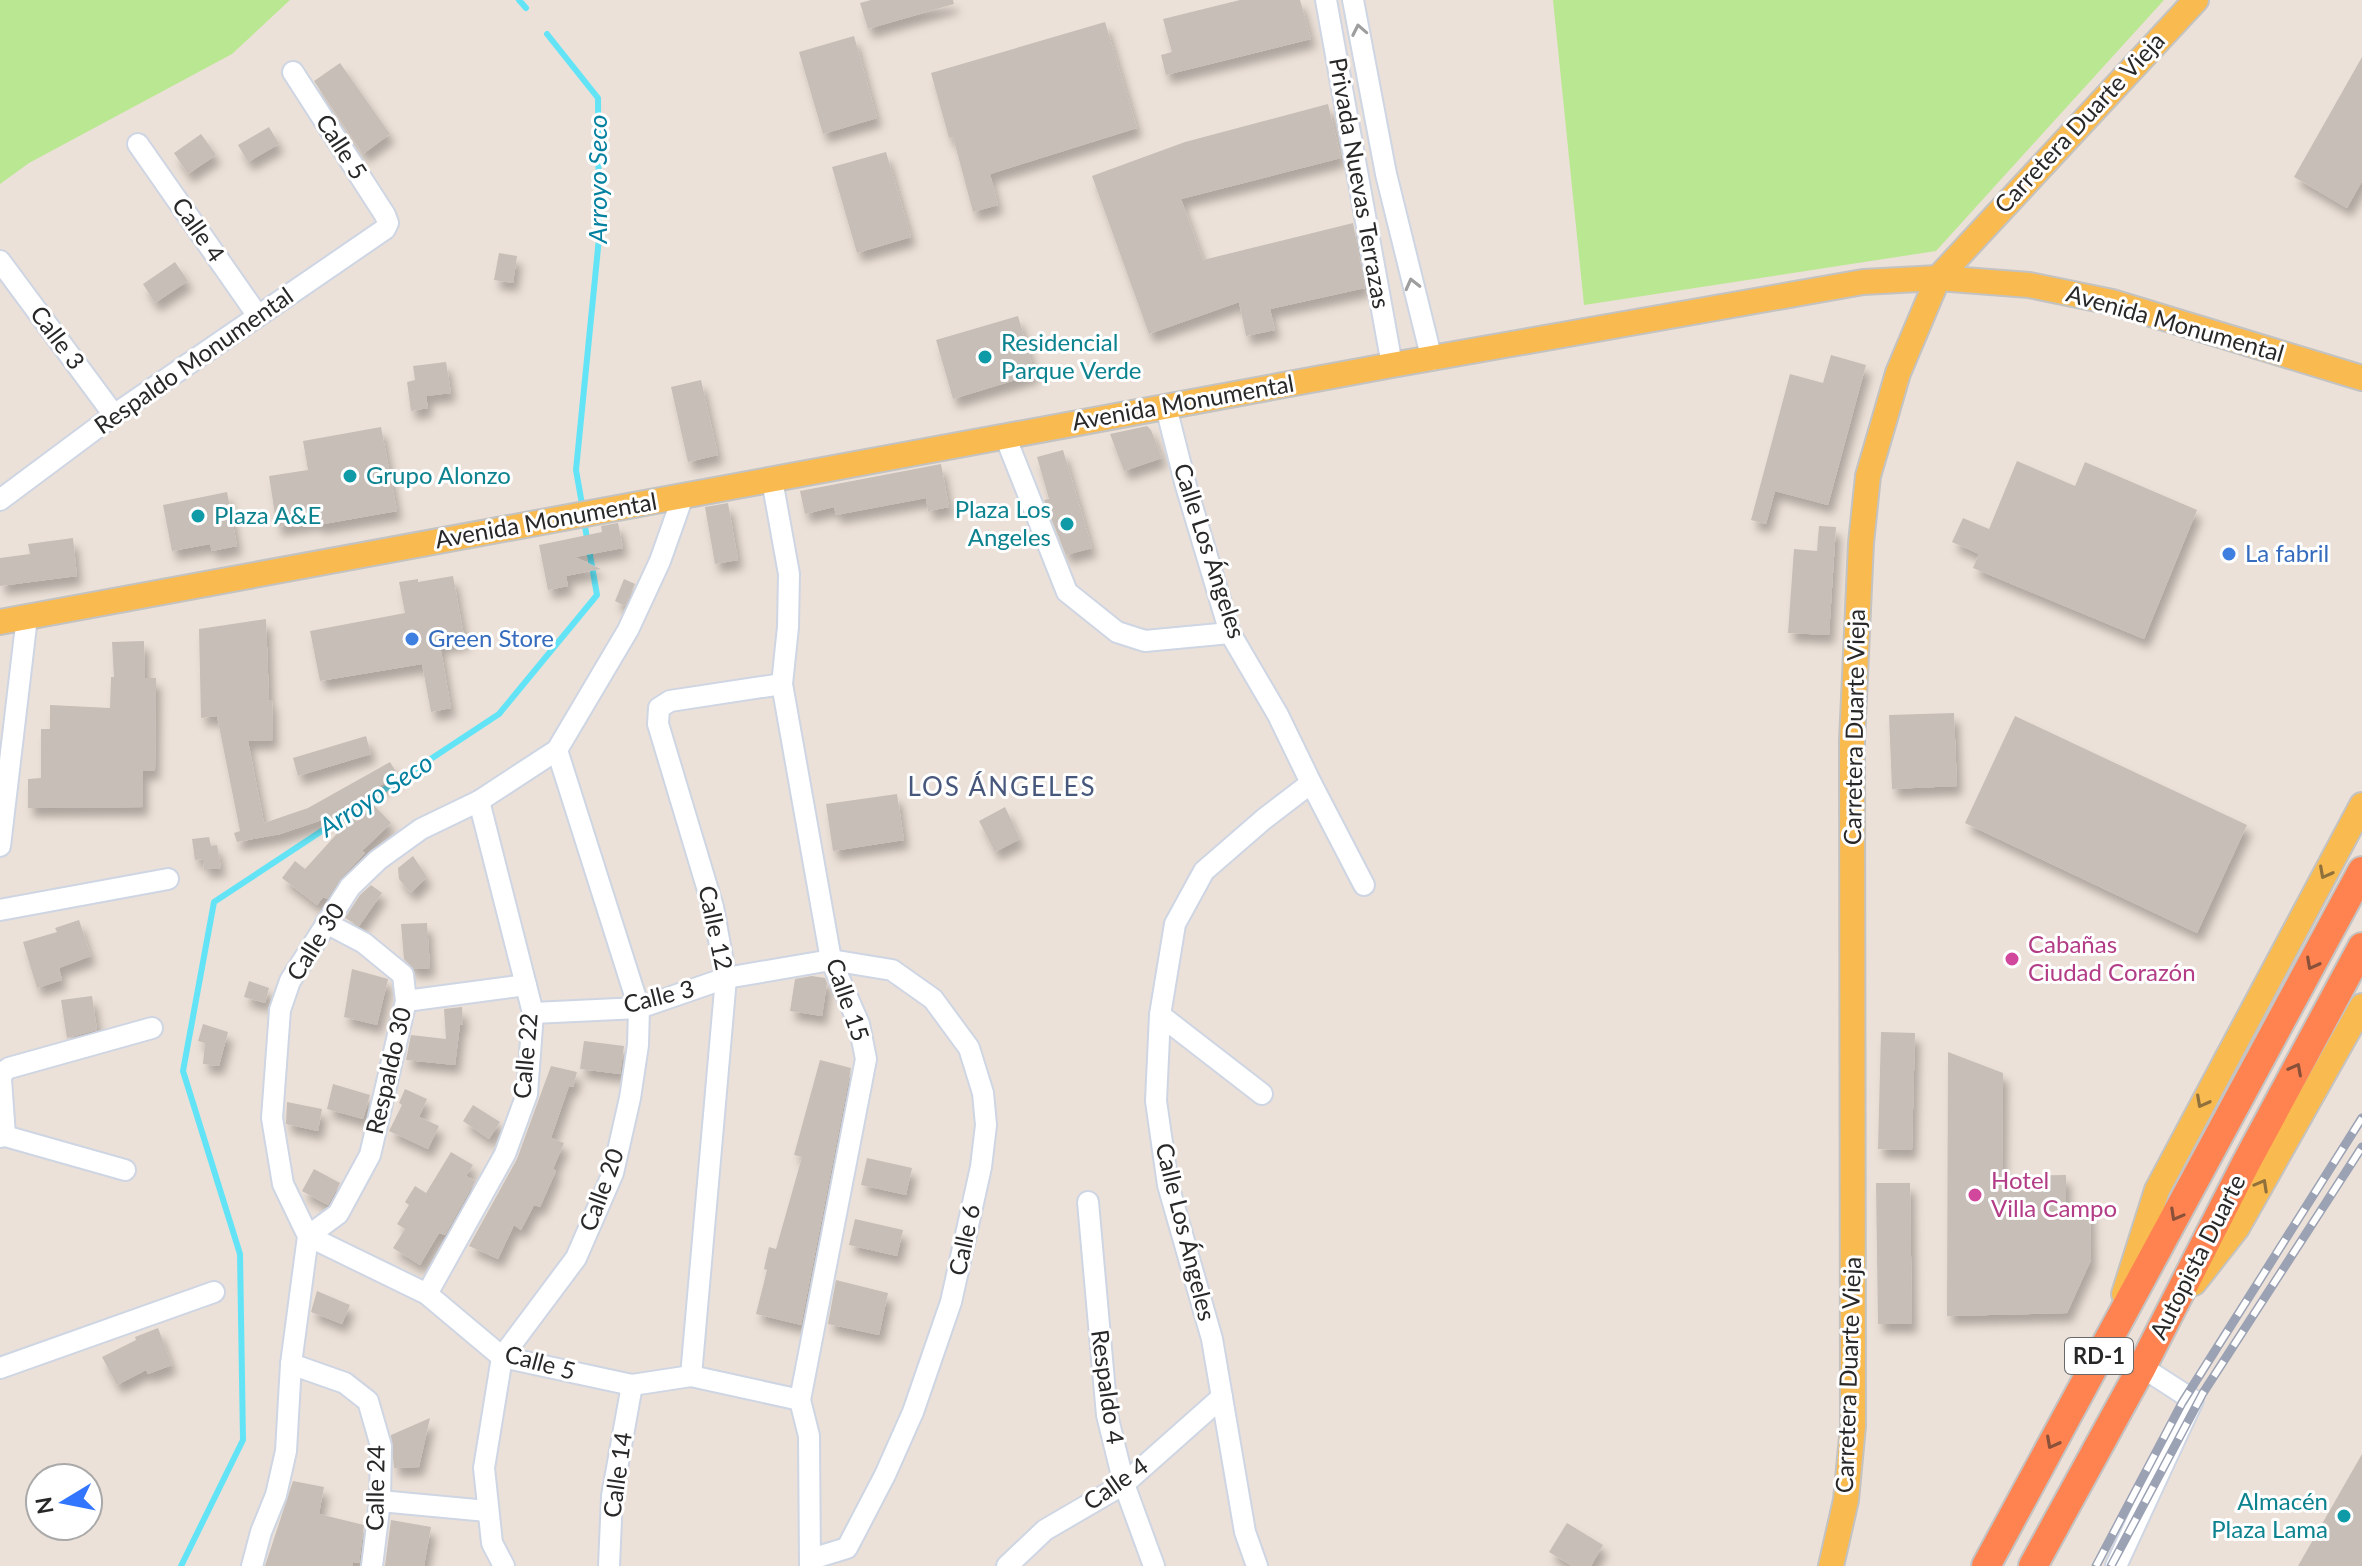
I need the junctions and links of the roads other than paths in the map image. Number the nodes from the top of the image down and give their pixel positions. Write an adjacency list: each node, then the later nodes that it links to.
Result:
1 (1326, 0): 11 (street, Privada Nuevas Terrazas)
2 (1353, 0): 10 (street, Privada Nuevas Terrazas, one-way to 2)
3 (2196, 0): 8 (main road, Carretera Duarte Vieja)
4 (293, 72): 6 (street, Calle 5)
5 (138, 144): 9 (street, Calle 4)
6 (388, 223): 9 (street, Respaldo Monumental)
7 (0, 261): 14 (street, Calle 3)
8 (1938, 278): 10 (main road, Avenida Monumental); 12 (main road, Avenida Monumental); 71 (main road, Carretera Duarte Vieja)
9 (258, 316): 14 (street, Respaldo Monumental)
10 (1432, 360): 11 (main road, Avenida Monumental)
11 (1392, 365): 13 (main road, Avenida Monumental)
12 (2362, 378)
13 (1166, 407): 15 (main road, Avenida Monumental); 21 (street, Calle Los Ángeles)
14 (114, 415): 18 (street, Respaldo Monumental)
15 (1005, 436): 16 (main road, Avenida Monumental); 21 (street)
16 (772, 480): 17 (main road, Avenida Monumental); 22 (street, Calle 15)
17 (683, 496): 19 (main road, Avenida Monumental); 23 (street, Calle 30)
18 (0, 500)
19 (27, 617): 20 (main road, Avenida Monumental); 27 (street)
20 (0, 622)
21 (1230, 633): 24 (street, Calle Los Ángeles)
22 (782, 684): 34 (street, Calle 15); 35 (street, Calle 12)
23 (557, 750): 25 (street, Calle 30); 39 (street, Calle 20)
24 (1311, 783): 30 (street); 41 (street, Calle Los Ángeles)
25 (479, 801): 32 (street, Calle 30); 36 (street, Calle 22)
26 (2362, 805): 51 (main road, Autopista Duarte, one-way to 51)
27 (0, 846)
28 (2362, 871): 51 (highway, Autopista Duarte / RD-1, one-way to 51)
29 (168, 879): 31 (street)
30 (1364, 885)
31 (0, 910)
32 (326, 923): 37 (street, Respaldo 30); 47 (street, Calle 30)
33 (2362, 947): 50 (highway, Autopista Duarte / RD-1, one-way to 33)
34 (831, 960): 35 (street, Calle 3); 59 (street, Calle 15); 63 (street, Calle 6)
35 (726, 978): 39 (street, Calle 3); 56 (street, Calle 12)
36 (526, 985): 37 (street); 40 (street, Calle 22)
37 (406, 1001): 47 (street, Respaldo 30)
38 (2362, 1006): 50 (main road, one-way to 38)
39 (639, 1008): 40 (street, Calle 3); 52 (street, Calle 20)
40 (533, 1013): 49 (street, Calle 22)
41 (1160, 1015): 43 (street); 58 (street, Calle Los Ángeles)
42 (152, 1028): 44 (street)
43 (1262, 1094)
44 (3, 1136): 45 (street)
45 (125, 1170)
46 (1088, 1202): 60 (street, Respaldo 4)
47 (308, 1236): 49 (street, Calle 5); 53 (street)
48 (214, 1292): 55 (street)
49 (427, 1294): 52 (street, Calle 5)
50 (2168, 1316): 54 (highway, Autopista Duarte / RD-1)
51 (2112, 1331): 72 (highway, Autopista Duarte / RD-1, one-way to 72)
52 (502, 1357): 57 (street, Calle 5); 62 (street, Calle 20)
53 (291, 1364): 61 (street, Calle 24); 64 (street)
54 (2142, 1367): 73 (highway, Autopista Duarte / RD-1); 74 (street)
55 (0, 1368)
56 (691, 1376): 57 (street, Calle 5); 59 (street, Calle 5)
57 (632, 1385): 67 (street, Calle 14)
58 (1222, 1397): 60 (street, Calle 4); 70 (street, Calle Los Ángeles)
59 (800, 1400): 63 (street, Calle 15)
60 (1124, 1484): 68 (street, Calle 4); 69 (street, Respaldo 4)
61 (380, 1501): 62 (street); 65 (street, Calle 24)
62 (487, 1511): 66 (street, Calle 20)
63 (817, 1564)
64 (252, 1566)
65 (372, 1566)
66 (504, 1566)
67 (609, 1566)
68 (1007, 1566)
69 (1154, 1566)
70 (1257, 1566)
71 (1831, 1566)
72 (1986, 1566)
73 (2033, 1566)
74 (2116, 1566)

